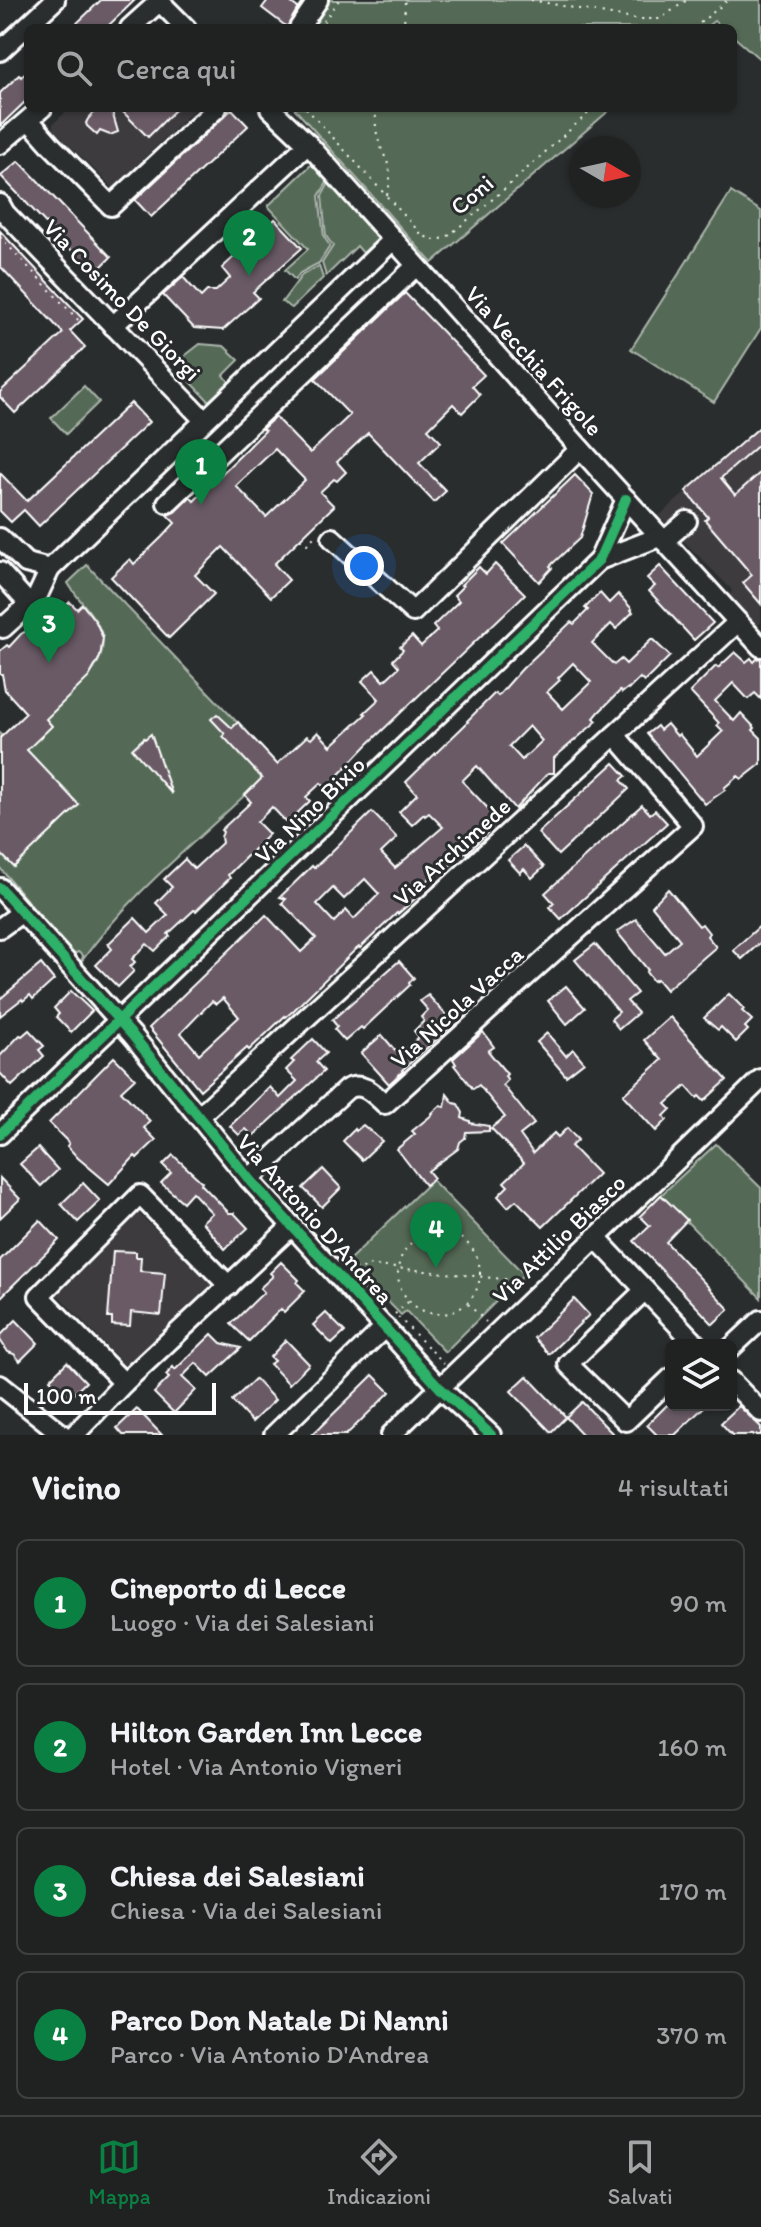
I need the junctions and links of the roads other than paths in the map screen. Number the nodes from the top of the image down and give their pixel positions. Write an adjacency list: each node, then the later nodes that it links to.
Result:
1 (55, 0): 4 (street)
2 (318, 0): 7 (street)
3 (159, 1): 5 (street); 6 (street)
4 (29, 24)
5 (134, 24)
6 (182, 24)
7 (302, 24)
8 (24, 29): 9 (street)
9 (0, 51)
10 (213, 112): 12 (street)
11 (274, 112): 13 (street, Via Vecchia Frigole)
12 (35, 114): 14 (street)
13 (308, 144): 16 (street, Via Vecchia Frigole); 18 (street)
14 (2, 145)
15 (2, 209): 18 (street, Via Cosimo De Giorgi)
16 (393, 240): 17 (street, Via Vecchia Frigole); 19 (street)
17 (416, 266): 20 (street, Via Vecchia Frigole); 22 (street)
18 (113, 326): 19 (street, Via Cosimo De Giorgi)
19 (204, 420): 21 (street)
20 (580, 449): 23 (street, Via Vecchia Frigole); 26 (street)
21 (170, 453): 22 (street); 30 (street)
22 (193, 477): 24 (street)
23 (626, 499): 27 (street, Via Vecchia Frigole); 29 (street, Via Nino Bixio)
24 (167, 503)
25 (687, 521): 27 (street)
26 (332, 538)
27 (661, 539): 29 (street, Via Nino Bixio); 33 (street, Via Vecchia Frigole)
28 (2, 544): 30 (street)
29 (599, 560): 40 (street, Via Nino Bixio)
30 (50, 569): 32 (street)
31 (0, 572): 32 (street)
32 (29, 604): 34 (street)
33 (738, 622): 35 (street, Via Vecchia Frigole); 36 (street, Via Archimede)
34 (0, 625)
35 (761, 647)
36 (615, 735): 42 (street, Via Archimede); 44 (street, Via Nicola Vacca)
37 (0, 888): 38 (street, Via Antonio D'Andrea)
38 (21, 913): 39 (street); 40 (street, Via Antonio D'Andrea)
39 (0, 928)
40 (119, 1020): 42 (street, Via Antonio D'Andrea); 43 (street, Via Nino Bixio)
41 (761, 1079): 46 (street, Via Attilio Biasco)
42 (199, 1116): 44 (street, Via Antonio D'Andrea)
43 (0, 1134)
44 (249, 1179): 45 (street, Via Antonio D'Andrea)
45 (292, 1226): 47 (street); 50 (street, Via Antonio D'Andrea)
46 (595, 1237): 48 (street); 57 (street, Via Attilio Biasco)
47 (229, 1286): 53 (street); 53 (street)
48 (645, 1290): 51 (street); 54 (street)
49 (761, 1320): 52 (street)
50 (385, 1327): 57 (street, Via Antonio D'Andrea); 61 (street)
51 (691, 1339)
52 (737, 1342)
53 (124, 1383): 60 (street)
54 (665, 1384)
55 (0, 1385): 59 (street)
56 (737, 1387): 58 (street)
57 (440, 1388): 62 (street, Via Attilio Biasco); 63 (street, Via Antonio D'Andrea)
58 (761, 1412)
59 (63, 1435)
60 (74, 1435)
61 (274, 1435)
62 (391, 1435)
63 (491, 1435)

